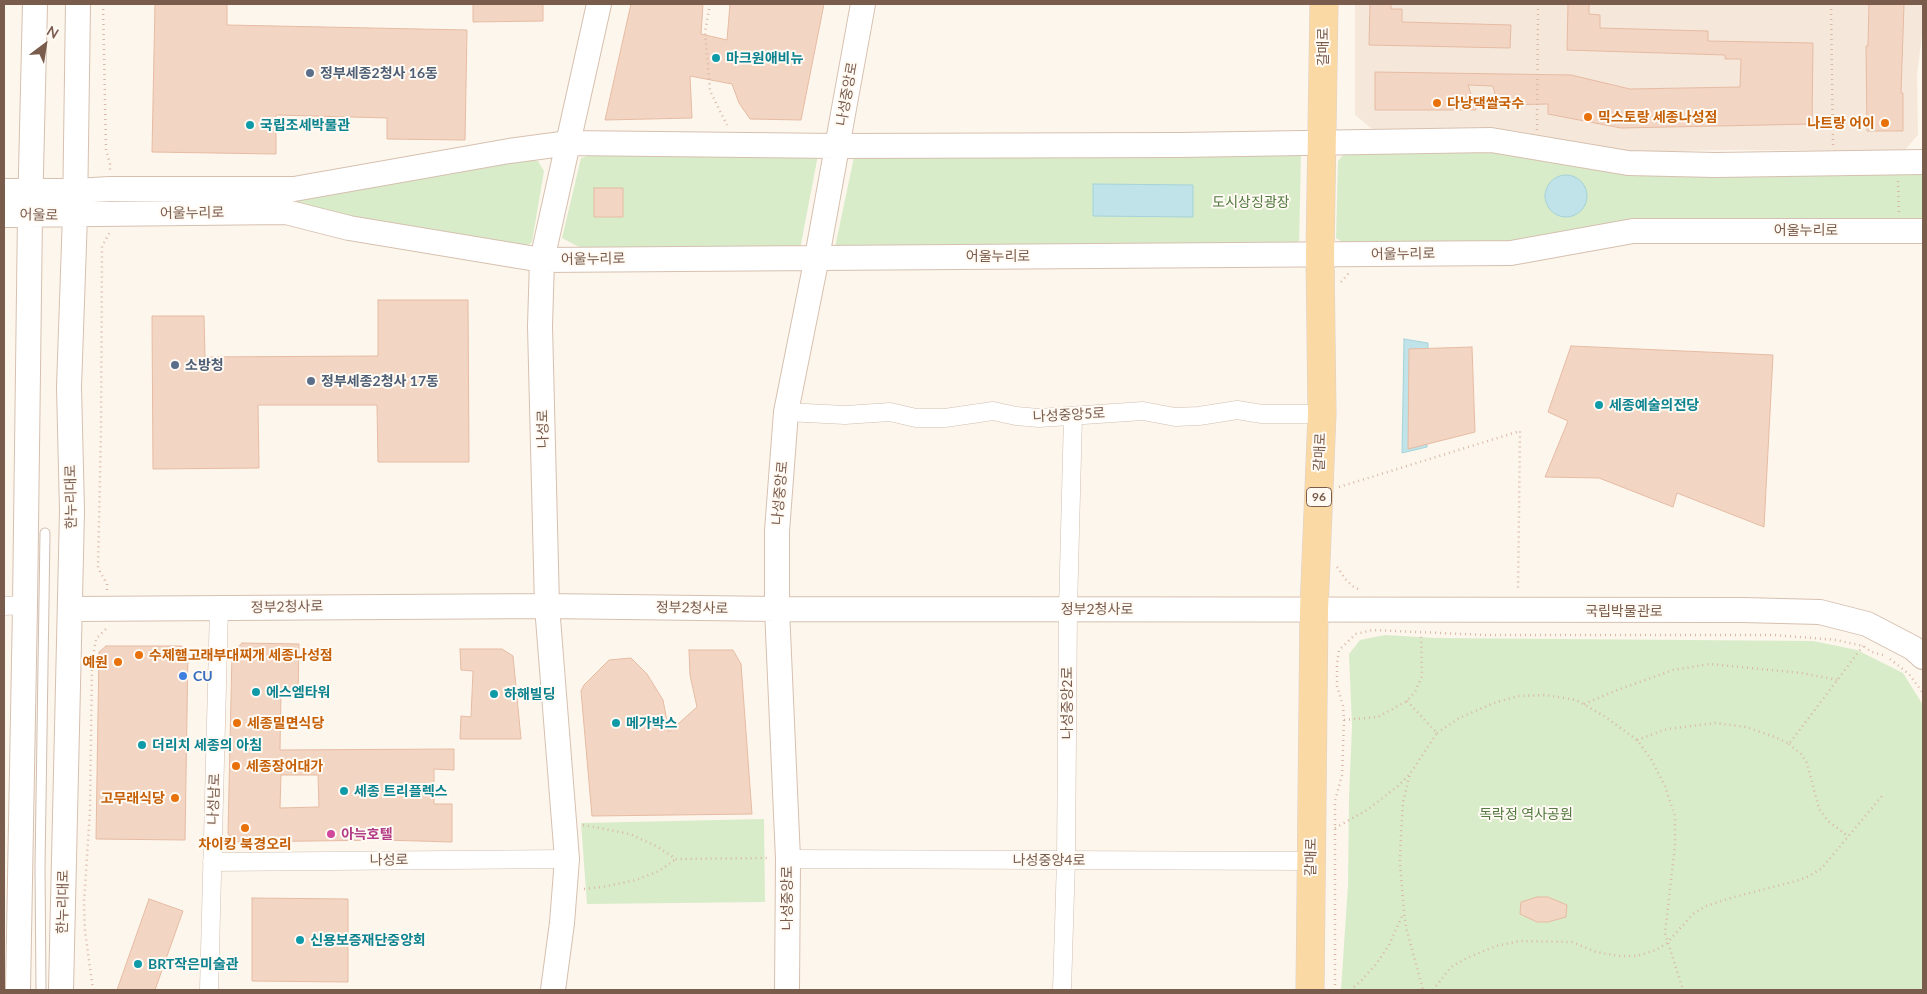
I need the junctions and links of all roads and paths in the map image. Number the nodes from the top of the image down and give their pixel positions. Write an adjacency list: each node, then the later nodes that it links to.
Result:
1 (35, 4): 20 (street)
2 (78, 4): 21 (street, 한누리대로)
3 (103, 4): 17 (path)
4 (598, 4): 13 (street, 나성로)
5 (710, 4): 10 (path)
6 (863, 4): 14 (street, 나성중앙로)
7 (1324, 4): 12 (main road, 갈매로 / 96)
8 (1538, 4): 11 (path)
9 (1832, 4): 15 (path)
10 (729, 130)
11 (1537, 138)
12 (1322, 141): 14 (street, 어울누리로); 16 (street, 어울누리로); 28 (main road, 갈매로 / 96)
13 (569, 143): 14 (street, 어울누리로); 21 (street, 어울누리로); 30 (street, 나성로)
14 (837, 146): 29 (street, 나성중앙로)
15 (1833, 146)
16 (1923, 162)
17 (110, 164)
18 (1898, 176): 25 (path)
19 (4, 191): 20 (street, 어울로)
20 (30, 191): 21 (street, 어울로); 23 (street)
21 (75, 191): 24 (street, 한누리대로)
22 (4, 214): 23 (street, 어울로)
23 (30, 214): 24 (street, 어울로); 44 (street)
24 (75, 215): 30 (street, 어울누리로); 47 (street, 한누리대로)
25 (1900, 216)
26 (1923, 231): 28 (street, 어울누리로)
27 (110, 232): 39 (path)
28 (1320, 255): 29 (street, 어울누리로); 34 (main road, 갈매로 / 96)
29 (817, 257): 30 (street, 어울누리로); 33 (street, 나성중앙로)
30 (542, 260): 45 (street, 나성로)
31 (1354, 271): 32 (path)
32 (1340, 283)
33 (786, 412): 35 (street, 나성중앙5로); 48 (street, 나성중앙로)
34 (1322, 414): 35 (street, 나성중앙5로); 50 (main road, 갈매로 / 96)
35 (1073, 416): 49 (street, 나성중앙2로)
36 (1338, 478): 42 (path)
37 (45, 533): 78 (lane)
38 (1337, 560): 40 (path)
39 (107, 584)
40 (1362, 590)
41 (1510, 590): 42 (path)
42 (1518, 590): 43 (path)
43 (1525, 590)
44 (15, 606): 77 (street)
45 (547, 606): 46 (street, 정부2청사로); 48 (street, 정부2청사로); 69 (street, 나성로)
46 (219, 608): 47 (street, 정부2청사로); 73 (street, 나성남로)
47 (71, 609): 79 (street, 한누리대로)
48 (777, 609): 49 (street, 정부2청사로); 68 (street, 나성중앙로)
49 (1068, 609): 50 (street, 정부2청사로); 71 (street, 나성중앙2로)
50 (1314, 610): 54 (street, 국립박물관로); 72 (main road, 갈매로 / 96)
51 (106, 628): 80 (path)
52 (1421, 633): 53 (path); 57 (path); 59 (path)
53 (1863, 646): 55 (path); 56 (path)
54 (1923, 657)
55 (1838, 680): 58 (path); 62 (path)
56 (1923, 693)
57 (1407, 701): 59 (path); 60 (path)
58 (1584, 704): 60 (path); 61 (path)
59 (1344, 720): 66 (path)
60 (1437, 733): 63 (path)
61 (1637, 740): 62 (path); 76 (path)
62 (1788, 744): 67 (path)
63 (1410, 774): 66 (path); 75 (path)
64 (1882, 796): 67 (path)
65 (583, 825): 70 (path)
66 (1335, 828): 86 (path)
67 (1848, 836): 76 (path)
68 (778, 858): 70 (path); 71 (street, 나성중앙4로); 83 (street, 나성중앙로)
69 (566, 859): 73 (street, 나성로); 82 (street, 나성로)
70 (676, 859): 74 (path)
71 (1066, 860): 72 (street, 나성중앙4로); 84 (street, 나성중앙2로)
72 (1311, 861): 85 (main road, 갈매로 / 96)
73 (212, 862): 81 (street, 나성남로)
74 (584, 889)
75 (1404, 912): 87 (path); 88 (path)
76 (1667, 943): 89 (path); 90 (path)
77 (18, 990)
78 (42, 990)
79 (61, 990)
80 (93, 990)
81 (209, 990)
82 (553, 990)
83 (787, 990)
84 (1062, 990)
85 (1310, 990)
86 (1334, 990)
87 (1350, 990)
88 (1423, 990)
89 (1433, 990)
90 (1682, 990)

